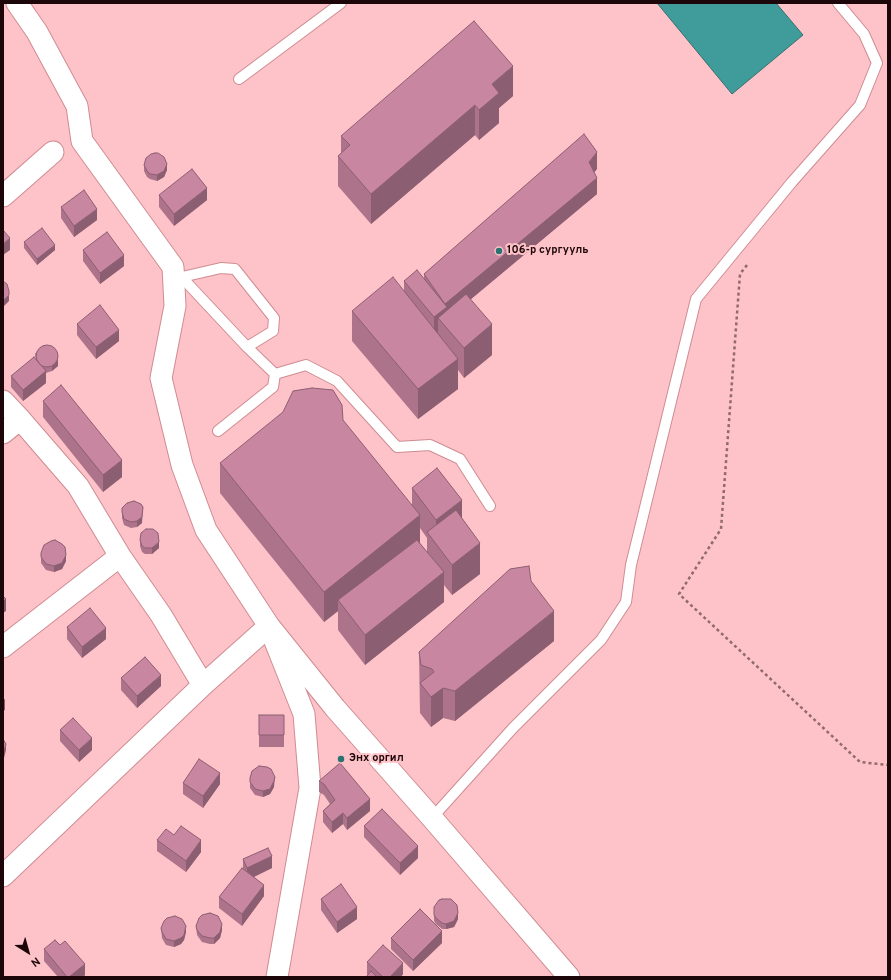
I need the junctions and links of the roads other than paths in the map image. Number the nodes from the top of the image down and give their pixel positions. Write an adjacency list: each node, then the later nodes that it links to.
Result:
1 (17, 3): 7 (street)
2 (341, 3): 4 (lane)
3 (838, 3): 19 (lane)
4 (239, 79)
5 (53, 152): 6 (street)
6 (3, 196)
7 (177, 272): 8 (lane); 8 (lane); 16 (street)
8 (247, 347): 9 (lane)
9 (275, 374): 12 (lane); 14 (lane)
10 (3, 401): 11 (street)
11 (20, 419): 13 (street); 15 (street)
12 (218, 431)
13 (3, 433)
14 (490, 506)
15 (120, 556): 17 (street); 18 (street)
16 (270, 626): 18 (street); 19 (street); 21 (street)
17 (3, 647)
18 (203, 685): 20 (street)
19 (432, 818): 22 (street)
20 (3, 876)
21 (277, 977)
22 (569, 977)

